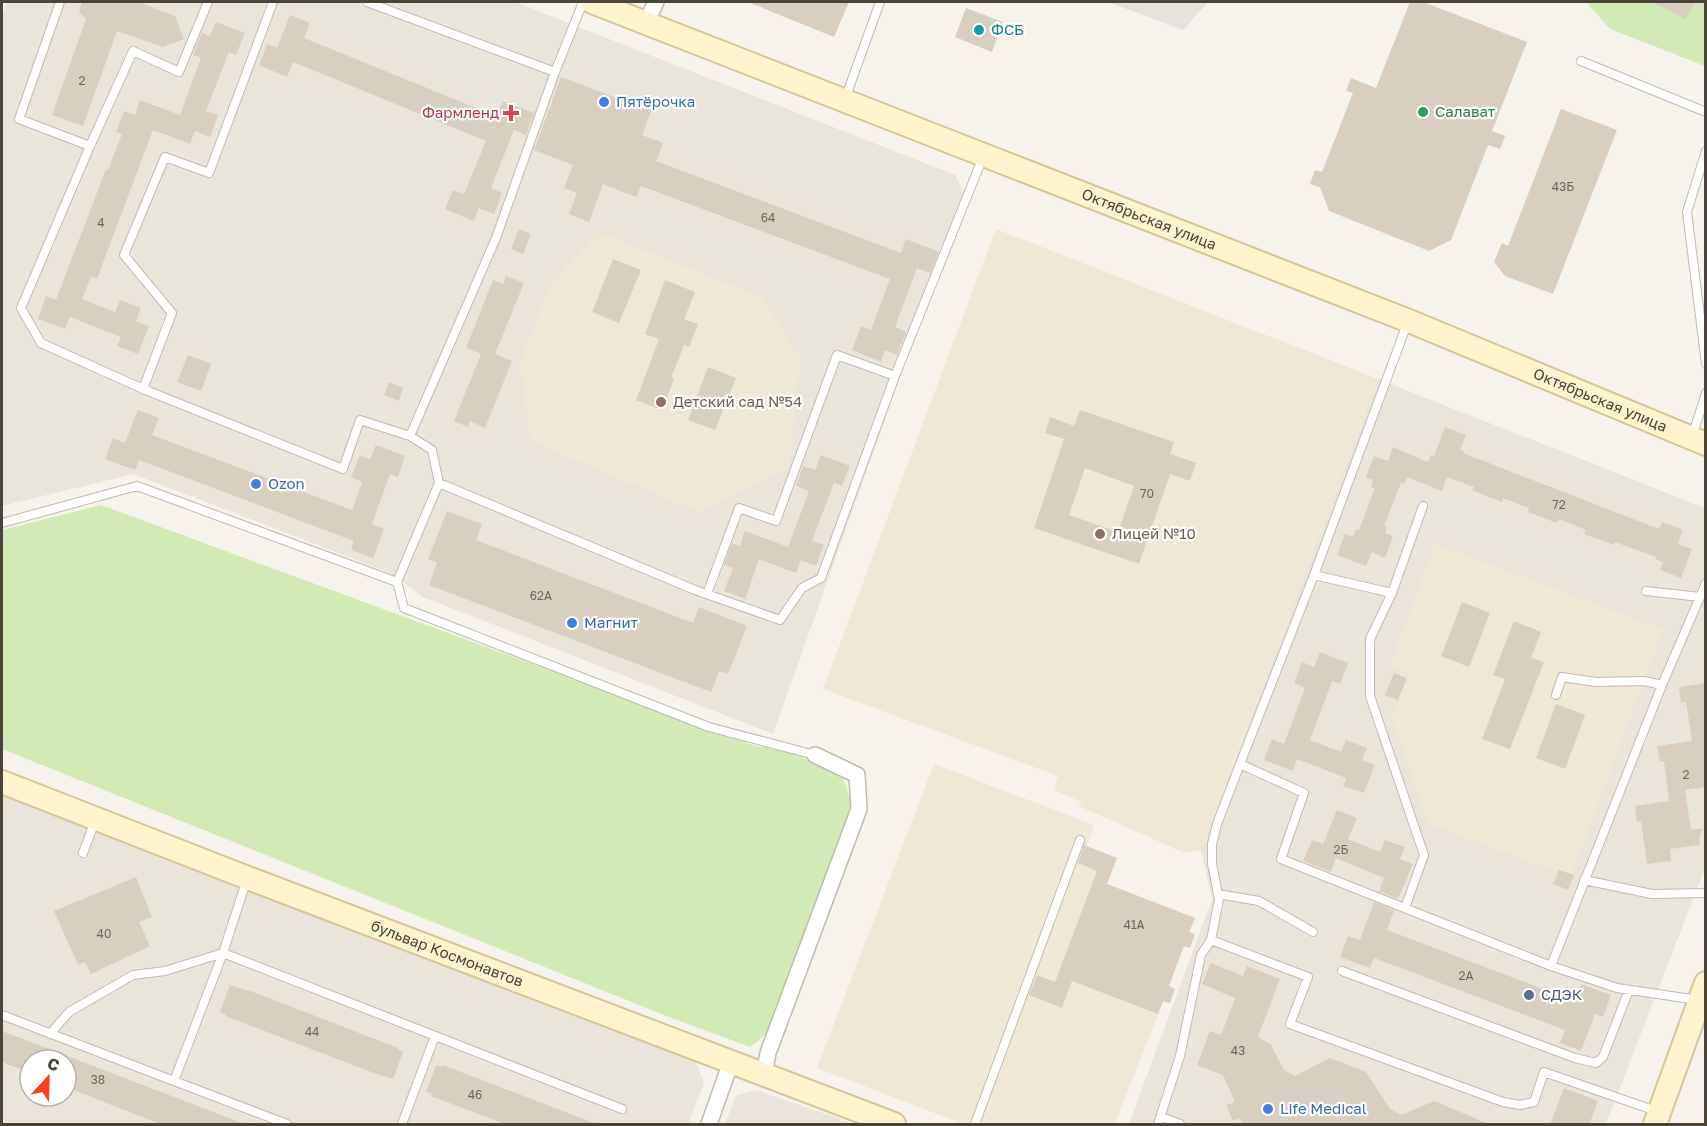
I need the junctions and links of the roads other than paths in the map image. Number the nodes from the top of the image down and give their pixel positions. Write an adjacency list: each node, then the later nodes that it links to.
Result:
1 (60, 2): 14 (lane)
2 (208, 2): 14 (lane)
3 (273, 2): 20 (lane)
4 (367, 2): 11 (lane)
5 (583, 2): 11 (lane)
6 (592, 2): 9 (street, Октябрьская улица)
7 (656, 2): 9 (street)
8 (880, 2): 12 (lane)
9 (646, 22): 12 (street, Октябрьская улица)
10 (1581, 61): 13 (lane)
11 (555, 72): 22 (lane)
12 (844, 101): 16 (street, Октябрьская улица)
13 (1706, 112)
14 (90, 146): 20 (lane)
15 (1706, 151): 18 (lane)
16 (983, 156): 17 (street, Октябрьская улица); 19 (lane)
17 (1409, 321): 23 (street, Октябрьская улица); 27 (lane)
18 (1706, 364)
19 (895, 376): 32 (lane); 32 (lane)
20 (143, 390): 22 (lane)
21 (1706, 393): 23 (lane)
22 (410, 436): 24 (lane)
23 (1699, 441)
24 (439, 483): 28 (lane); 32 (lane)
25 (1423, 506): 31 (lane)
26 (2, 523): 28 (lane)
27 (1314, 575): 31 (lane); 37 (lane)
28 (397, 582): 36 (lane)
29 (1706, 583): 33 (lane)
30 (1646, 591): 33 (lane)
31 (1392, 593): 46 (lane)
32 (707, 594)
33 (1700, 597): 34 (lane)
34 (1662, 685): 35 (lane); 43 (lane)
35 (1556, 695)
36 (815, 755): 58 (street)
37 (1240, 764): 45 (lane); 46 (lane)
38 (2, 782): 39 (street, бульвар Космонавтов)
39 (96, 819): 41 (lane); 42 (street, бульвар Космонавтов)
40 (1080, 840): 67 (lane)
41 (82, 854)
42 (248, 878): 49 (lane); 57 (street, бульвар Космонавтов)
43 (1584, 880): 44 (lane); 50 (lane)
44 (1706, 893)
45 (1218, 894): 47 (lane); 48 (lane)
46 (1405, 908): 50 (lane)
47 (1313, 932)
48 (1211, 940): 61 (lane); 62 (lane)
49 (223, 953): 55 (lane); 56 (lane); 59 (lane)
50 (1551, 966): 52 (lane)
51 (1342, 971): 52 (lane)
52 (1629, 990): 53 (lane)
53 (1702, 992): 61 (street)
54 (2, 1015): 55 (lane)
55 (50, 1034): 59 (lane)
56 (435, 1036): 60 (lane); 64 (lane)
57 (731, 1062): 58 (street, бульвар Космонавтов); 65 (street)
58 (764, 1075): 66 (street, бульвар Космонавтов)
59 (174, 1081): 63 (lane)
60 (622, 1109)
61 (1657, 1118)
62 (1159, 1121): 68 (lane)
63 (287, 1125)
64 (402, 1125)
65 (709, 1125)
66 (894, 1125)
67 (975, 1125)
68 (1180, 1125)

